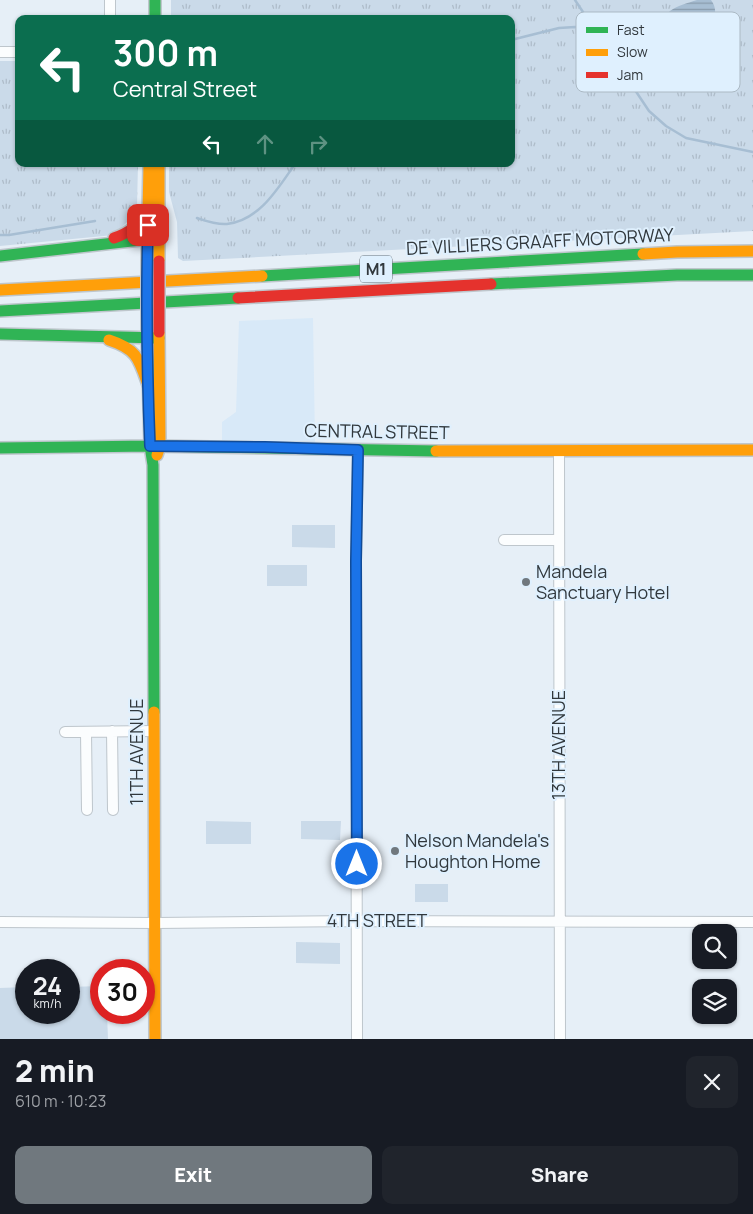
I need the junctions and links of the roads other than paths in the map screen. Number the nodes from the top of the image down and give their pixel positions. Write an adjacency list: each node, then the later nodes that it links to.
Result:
1 (110, 0): 3 (street)
2 (155, 0): 4 (main road)
3 (110, 15)
4 (155, 15)
5 (0, 52): 6 (street)
6 (15, 52)
7 (149, 167): 9 (main road, 11TH AVENUE)
8 (159, 167): 10 (main road, 11TH AVENUE)
9 (148, 212): 10 (main road, 11TH AVENUE); 11 (main road)
10 (153, 239): 11 (main road); 18 (main road, 11TH AVENUE, bridge)
11 (83, 246): 13 (main road)
12 (753, 251): 15 (main road, DE VILLIERS GRAAFF MOTORWAY / M1)
13 (0, 256)
14 (753, 275): 16 (main road, M1)
15 (0, 290)
16 (0, 311)
17 (0, 334): 19 (main road)
18 (153, 334): 19 (main road); 20 (main road, 11TH AVENUE); 21 (main road, 11TH AVENUE)
19 (101, 337): 20 (main road)
20 (148, 385): 21 (main road, 11TH AVENUE)
21 (155, 446): 22 (main road, CENTRAL STREET); 23 (main road, CENTRAL STREET); 29 (main road, 11TH AVENUE)
22 (0, 448)
23 (358, 450): 25 (main road, CENTRAL STREET); 34 (street)
24 (753, 450): 25 (main road, CENTRAL STREET)
25 (558, 451): 27 (street, 13TH AVENUE)
26 (504, 540): 27 (street)
27 (559, 540): 36 (street, 13TH AVENUE)
28 (112, 731): 29 (street); 31 (street); 33 (street)
29 (154, 731): 38 (main road, 11TH AVENUE)
30 (65, 732): 31 (street)
31 (86, 732): 32 (street)
32 (87, 810)
33 (113, 810)
34 (357, 921): 36 (street, 4TH STREET); 38 (street, 4TH STREET); 40 (street)
35 (0, 922): 38 (street, 4TH STREET)
36 (559, 922): 37 (street, 4TH STREET); 41 (street, 13TH AVENUE)
37 (753, 922)
38 (156, 923): 39 (main road, 11TH AVENUE)
39 (155, 1039)
40 (357, 1039)
41 (560, 1039)

